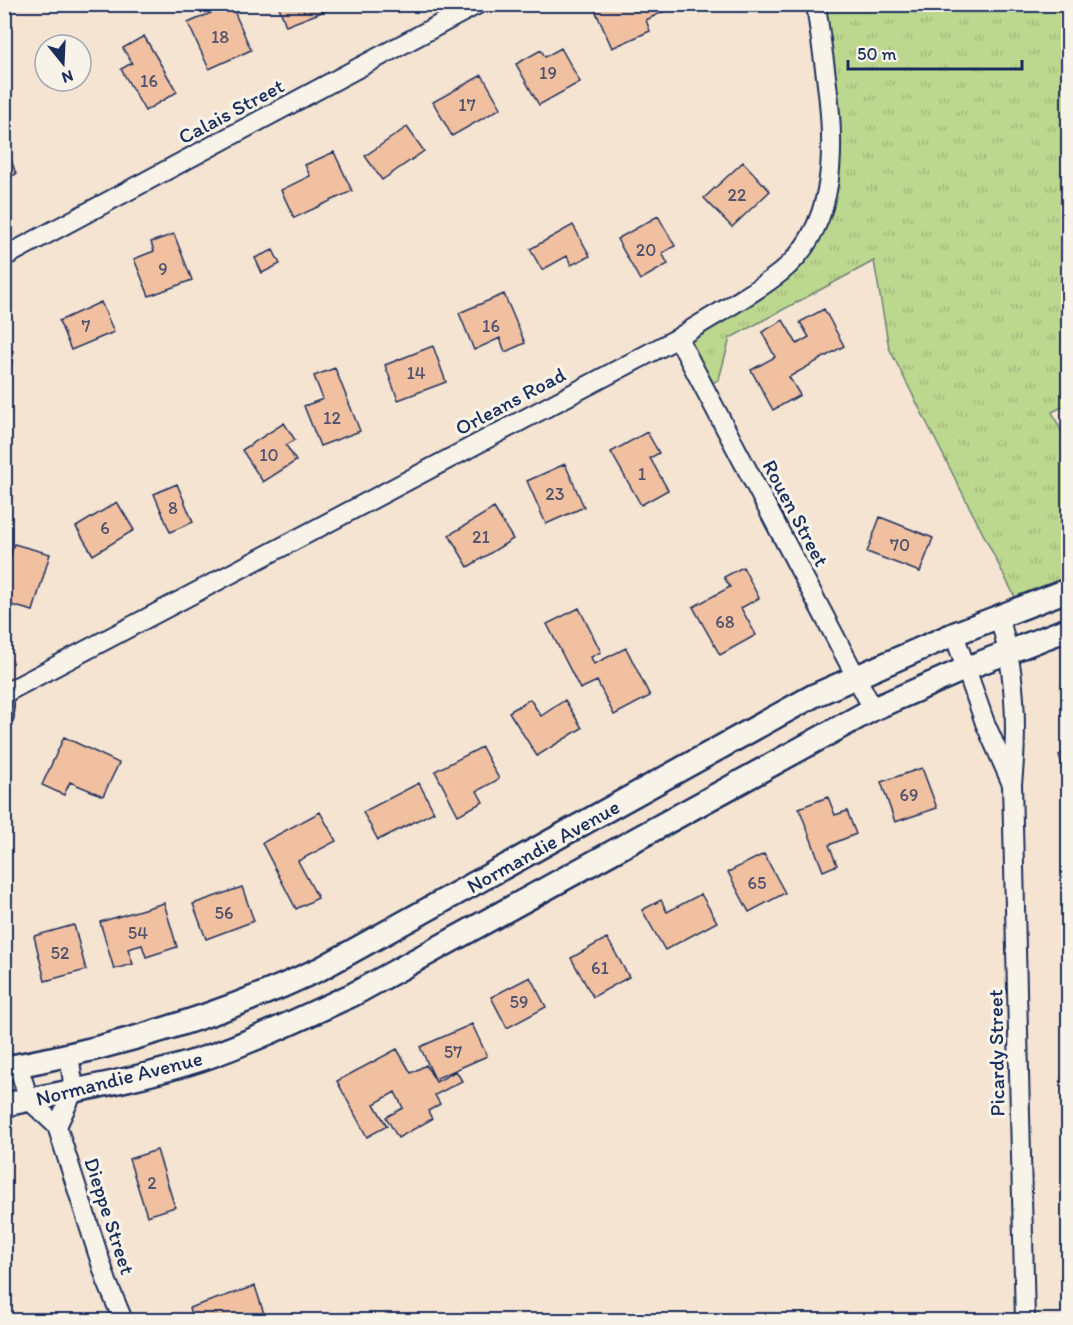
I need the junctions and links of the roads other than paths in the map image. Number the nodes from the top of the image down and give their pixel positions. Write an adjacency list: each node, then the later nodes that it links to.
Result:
1 (478, 4): 3 (street, Calais Street)
2 (816, 4): 4 (street, Orleans Road)
3 (4, 257)
4 (678, 338): 11 (street, Rouen Street); 12 (street, Orleans Road)
5 (1068, 590): 6 (street, Normandie Avenue)
6 (999, 616): 8 (street, Normandie Avenue); 9 (street, Picardy Street)
7 (1068, 629): 9 (street, Normandie Avenue)
8 (954, 634): 10 (street, Picardy Street); 11 (street, Normandie Avenue)
9 (1010, 652): 10 (street, Normandie Avenue); 15 (street, Picardy Street)
10 (968, 668): 13 (street, Normandie Avenue); 15 (street, Picardy Street)
11 (856, 675): 13 (street, Rouen Street); 16 (street, Normandie Avenue)
12 (4, 693): 14 (street)
13 (873, 708): 18 (street, Normandie Avenue)
14 (4, 716)
15 (1012, 784): 23 (street, Picardy Street)
16 (69, 1054): 17 (street, Normandie Avenue); 18 (street)
17 (11, 1067): 19 (street, Dieppe Street)
18 (74, 1090): 19 (street, Normandie Avenue); 21 (street)
19 (29, 1100): 20 (street, Normandie Avenue); 21 (street, Dieppe Street)
20 (4, 1106)
21 (57, 1126): 22 (street, Dieppe Street)
22 (123, 1320)
23 (1025, 1320)

